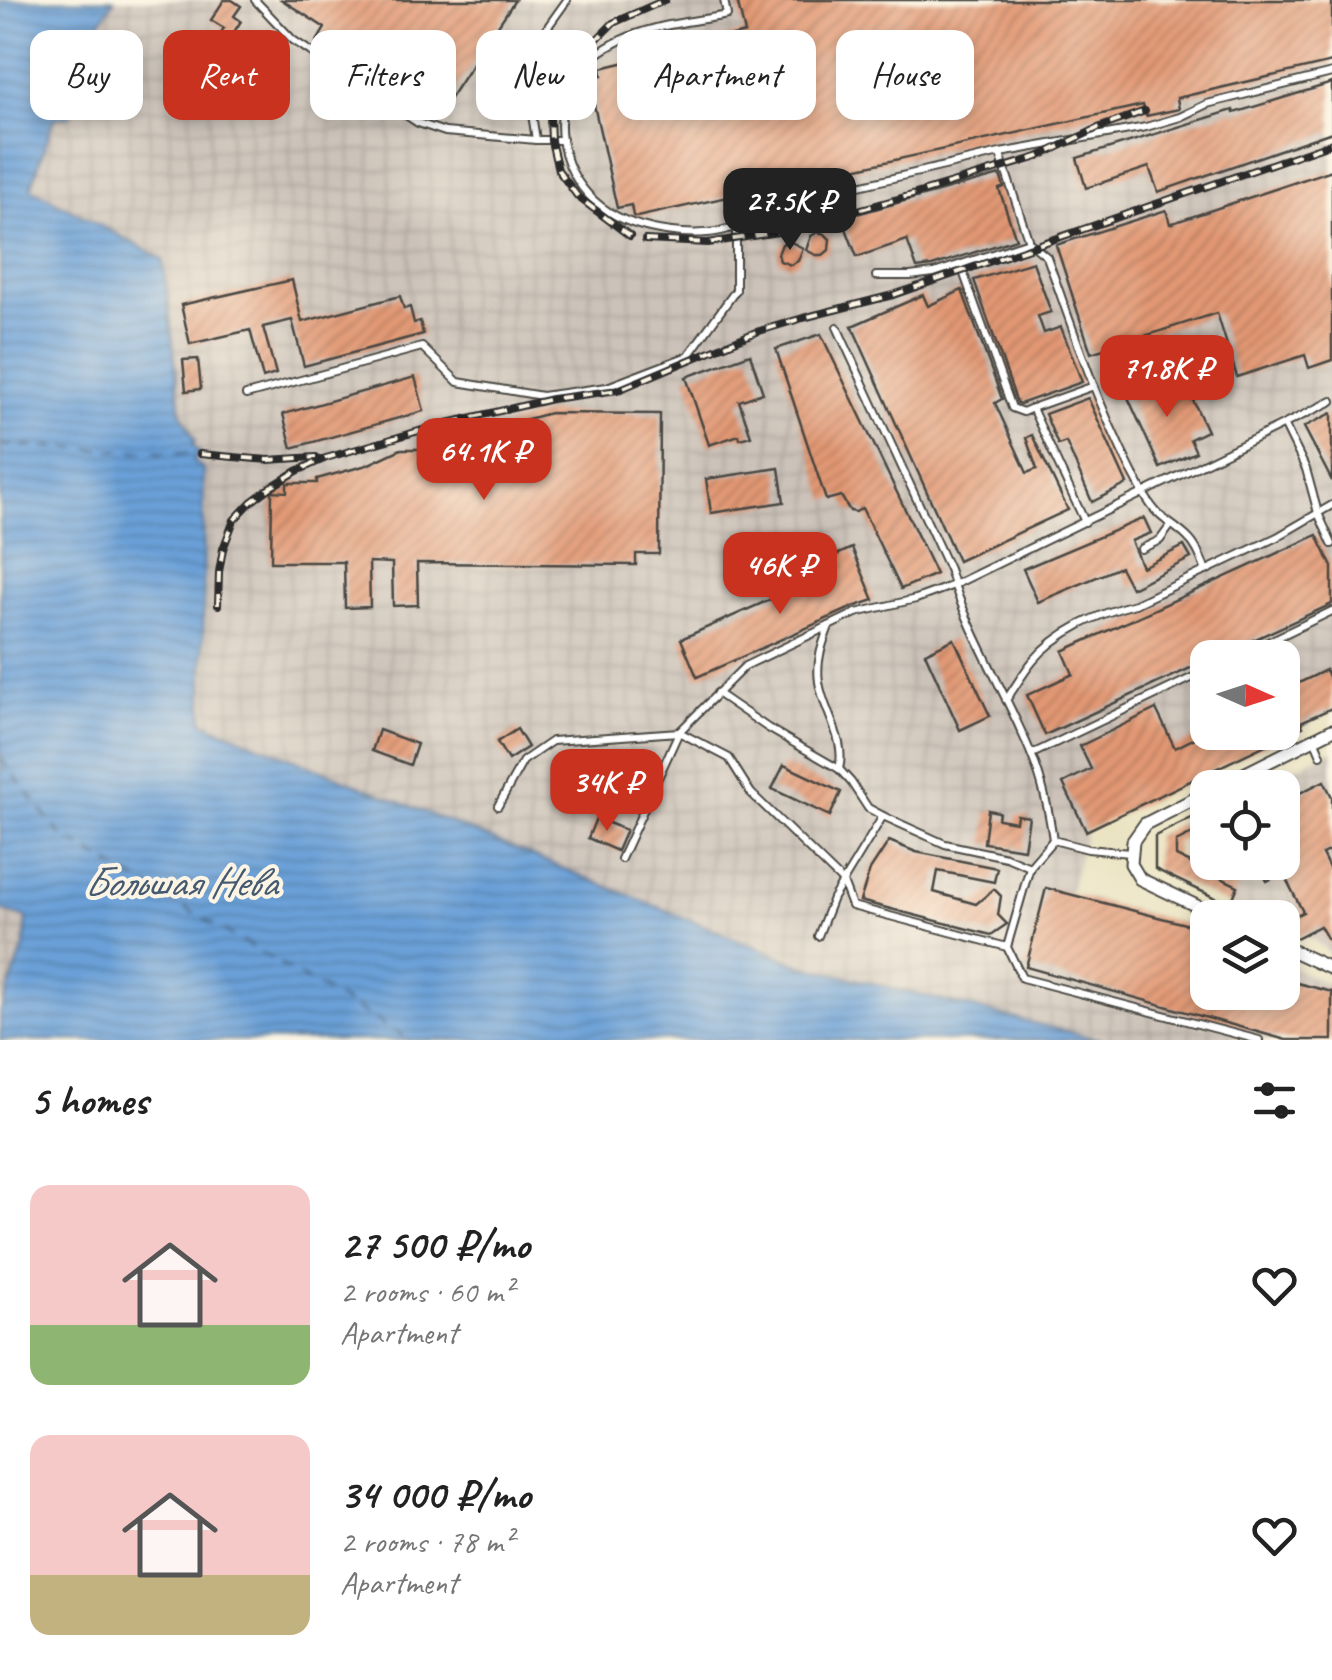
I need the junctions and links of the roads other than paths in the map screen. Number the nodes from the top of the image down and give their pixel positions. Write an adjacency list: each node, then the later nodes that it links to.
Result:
1 (255, 0): 5 (lane)
2 (567, 0): 5 (lane)
3 (724, 0): 6 (lane)
4 (1332, 73): 7 (lane)
5 (536, 140): 6 (lane)
6 (562, 140): 8 (lane)
7 (1000, 153): 8 (lane); 9 (lane)
8 (736, 226): 14 (lane)
9 (1029, 242): 10 (lane); 13 (lane)
10 (961, 266): 11 (lane); 16 (lane)
11 (876, 276)
12 (836, 327): 26 (lane)
13 (1094, 386): 16 (lane); 18 (lane)
14 (246, 395)
15 (1332, 401): 17 (lane)
16 (1032, 408): 21 (lane)
17 (1285, 426): 18 (lane); 20 (lane)
18 (1144, 494): 21 (lane); 22 (lane)
19 (1332, 505): 20 (lane)
20 (1318, 513): 23 (lane); 25 (lane)
21 (1085, 522): 26 (lane)
22 (1171, 525): 24 (lane); 25 (lane)
23 (1332, 544)
24 (1142, 550)
25 (1206, 571): 32 (lane)
26 (954, 585): 28 (lane); 32 (lane)
27 (1332, 611): 29 (lane)
28 (829, 626): 31 (lane); 38 (lane)
29 (1272, 640)
30 (1190, 679): 36 (lane)
31 (717, 694): 34 (lane); 38 (lane)
32 (1005, 700): 36 (lane)
33 (1332, 730): 35 (street)
34 (678, 732): 41 (lane); 45 (lane); 47 (lane)
35 (1314, 739): 37 (lane); 39 (street)
36 (1032, 754): 43 (lane)
37 (1322, 755)
38 (839, 770): 42 (lane)
39 (1259, 770)
40 (1190, 801): 44 (street)
41 (498, 806)
42 (884, 816): 46 (lane); 47 (lane)
43 (1053, 840): 44 (lane); 46 (lane)
44 (1130, 853): 48 (street)
45 (621, 859)
46 (1030, 867): 50 (lane)
47 (843, 882): 49 (lane); 50 (lane)
48 (1190, 903)
49 (818, 936)
50 (1008, 947): 53 (lane)
51 (1300, 954): 52 (street)
52 (1332, 969)
53 (1259, 1040)

